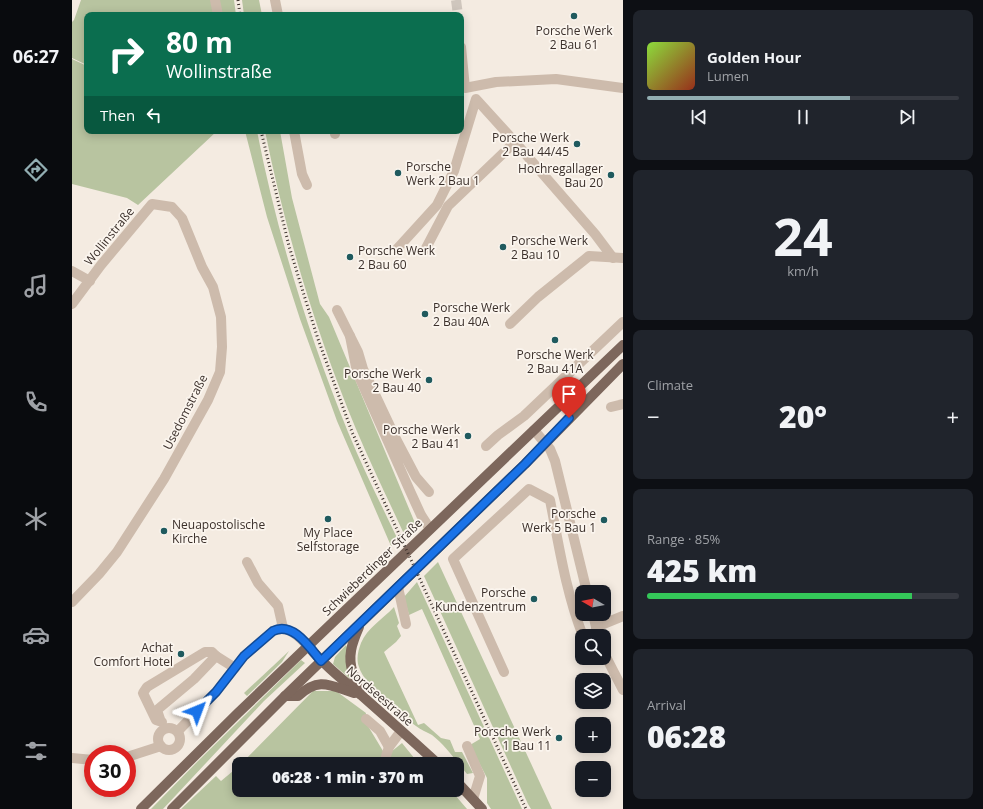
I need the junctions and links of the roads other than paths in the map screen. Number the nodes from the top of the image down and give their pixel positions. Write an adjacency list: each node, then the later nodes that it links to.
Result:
1 (214, 0): 3 (street)
2 (276, 0): 4 (street)
3 (217, 12)
4 (278, 12)
5 (464, 87): 7 (street)
6 (464, 88): 8 (street)
7 (623, 88)
8 (476, 99): 10 (street); 13 (street)
9 (295, 134): 11 (street)
10 (515, 142): 14 (street); 15 (street)
11 (307, 185)
12 (152, 204): 17 (street, Wollinstraße); 37 (street, Usedomstraße)
13 (396, 250)
14 (425, 250)
15 (618, 258): 21 (street)
16 (72, 271): 17 (street)
17 (90, 281): 18 (street, Wollinstraße)
18 (72, 304)
19 (337, 310): 22 (street)
20 (623, 322): 29 (street)
21 (510, 324)
22 (350, 336): 31 (street); 32 (street)
23 (623, 345): 27 (main road, Schwieberdinger Straße)
24 (623, 364): 28 (main road)
25 (623, 404): 26 (street)
26 (611, 407)
27 (534, 430): 28 (street); 33 (main road, Schwieberdinger Straße)
28 (546, 442): 35 (street); 36 (main road)
29 (486, 446)
30 (410, 451): 31 (street)
31 (399, 466): 33 (street)
32 (429, 492)
33 (430, 529): 44 (main road, Schwieberdinger Straße)
34 (247, 562): 41 (street)
35 (585, 585)
36 (398, 587): 39 (main road); 40 (street)
37 (72, 602)
38 (623, 616): 43 (street)
39 (362, 622): 46 (main road); 51 (main road)
40 (406, 624)
41 (283, 628): 44 (street); 48 (street)
42 (580, 629): 49 (street)
43 (602, 629)
44 (308, 646): 46 (main road, Nordseestraße); 65 (main road, Schwieberdinger Straße)
45 (216, 656): 48 (street); 54 (street); 54 (street)
46 (321, 661): 51 (main road, Nordseestraße); 52 (main road)
47 (609, 665): 50 (street)
48 (235, 668): 55 (street)
49 (504, 672)
50 (623, 690)
51 (360, 694): 52 (main road); 56 (main road, Nordseestraße)
52 (285, 696): 66 (main road)
53 (366, 719): 56 (street)
54 (163, 725): 55 (street); 57 (street)
55 (178, 731): 57 (street)
56 (401, 731): 60 (main road, Nordseestraße)
57 (161, 746): 59 (street)
58 (467, 746): 64 (street)
59 (136, 754)
60 (430, 757)
61 (72, 758): 62 (street)
62 (84, 759)
63 (464, 789): 64 (main road)
64 (473, 799): 67 (main road)
65 (141, 809)
66 (172, 809)
67 (482, 809)

